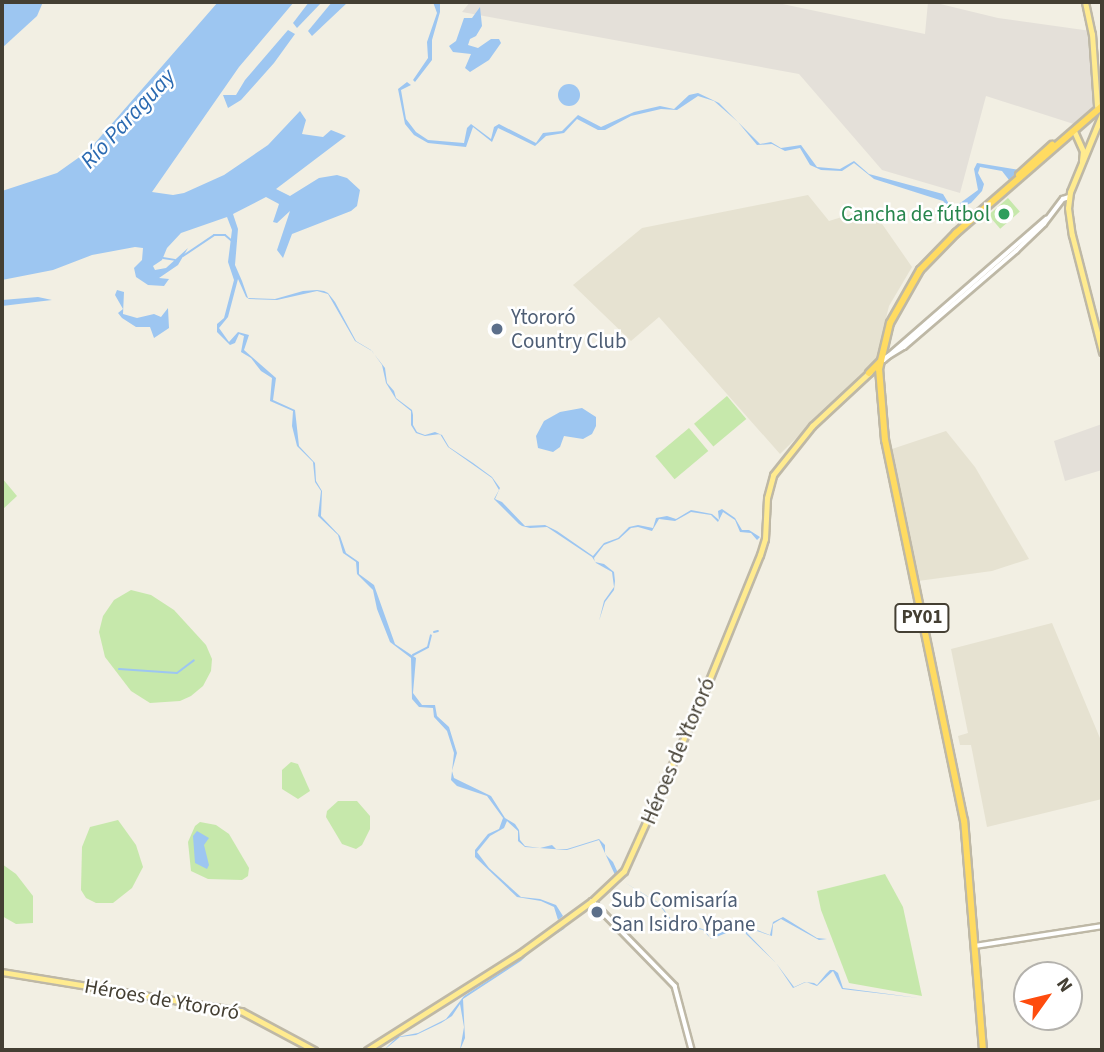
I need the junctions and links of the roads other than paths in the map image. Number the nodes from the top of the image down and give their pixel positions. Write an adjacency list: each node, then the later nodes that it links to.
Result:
1 (1085, 2): 2 (main road)
2 (1101, 104): 4 (highway, PY01)
3 (1102, 114): 5 (main road)
4 (1073, 130): 6 (main road); 10 (highway, PY01)
5 (1093, 141): 6 (main road); 7 (main road)
6 (1080, 143): 7 (main road)
7 (1082, 164): 8 (main road)
8 (1069, 197): 9 (main road); 10 (street)
9 (1102, 352)
10 (881, 367): 11 (highway); 11 (highway); 14 (highway, PY01)
11 (868, 374): 12 (main road, Héroes de Ytororó)
12 (592, 901): 17 (main road, Héroes de Ytororó); 18 (street)
13 (1102, 926): 14 (street)
14 (975, 946): 19 (highway, PY01)
15 (2, 972): 16 (main road, Héroes de Ytororó)
16 (314, 1050)
17 (367, 1050)
18 (691, 1050)
19 (983, 1050)

